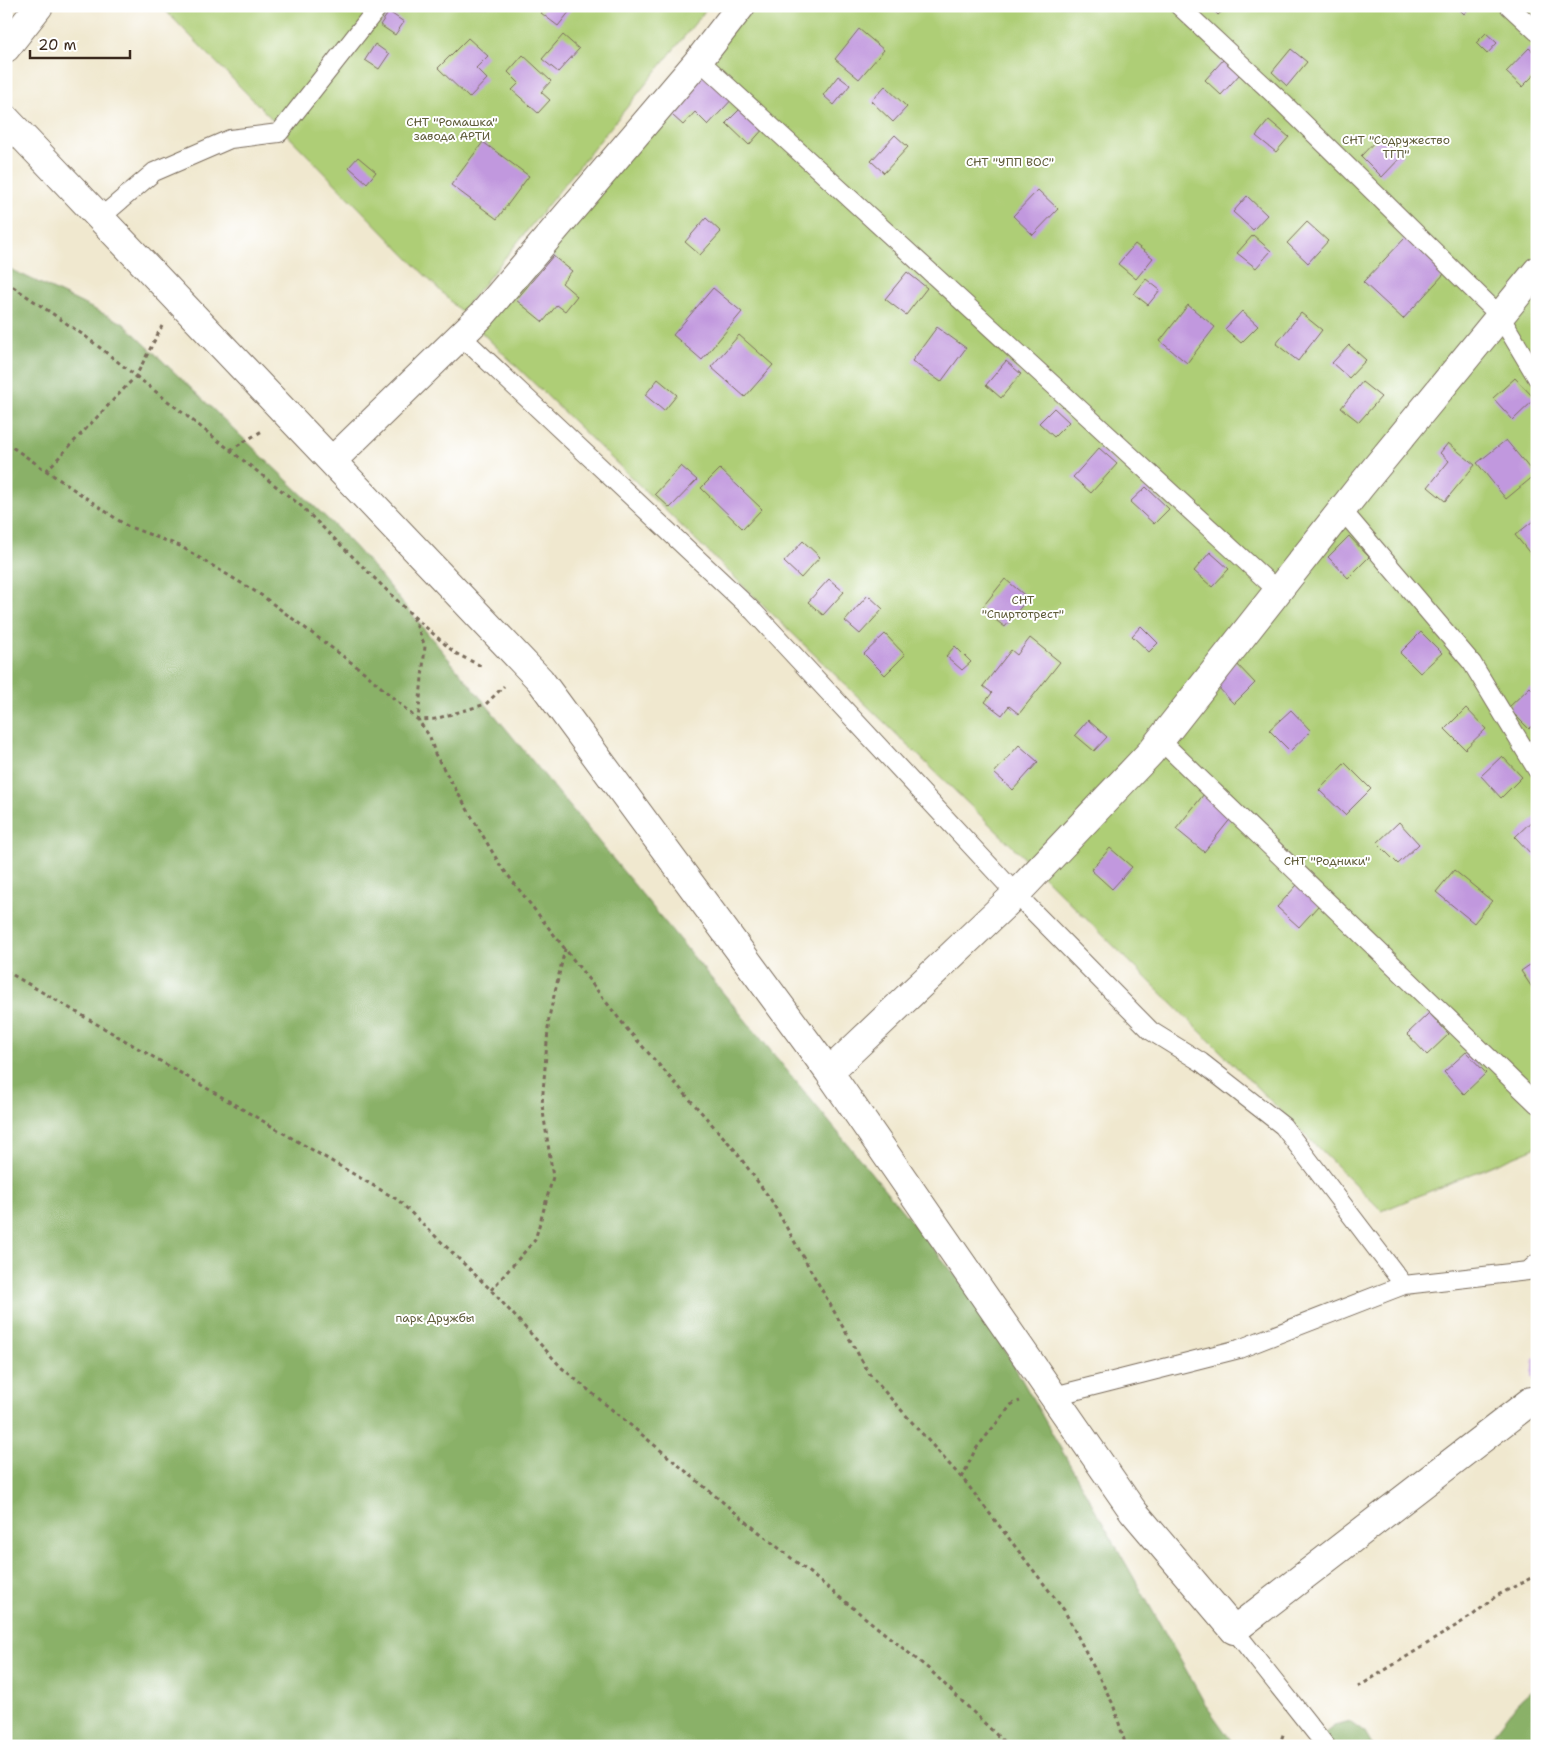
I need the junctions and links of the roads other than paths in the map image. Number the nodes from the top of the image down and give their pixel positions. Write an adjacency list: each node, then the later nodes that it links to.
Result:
1 (39, 6): 7 (street)
2 (378, 6): 10 (lane)
3 (741, 6): 8 (street)
4 (1179, 6): 12 (lane)
5 (1509, 6): 6 (lane)
6 (1537, 32)
7 (6, 48)
8 (700, 60): 13 (street); 17 (lane)
9 (6, 119): 10 (street)
10 (100, 218): 15 (street)
11 (1537, 271): 12 (street)
12 (1500, 316): 14 (lane); 16 (street)
13 (461, 336): 15 (street); 20 (lane)
14 (1537, 378)
15 (332, 461): 21 (street)
16 (1342, 510): 17 (street); 19 (lane)
17 (1278, 591): 18 (street)
18 (1160, 740): 20 (street); 22 (lane)
19 (1537, 770)
20 (1016, 894): 21 (street); 24 (lane)
21 (829, 1072): 25 (street)
22 (1537, 1104)
23 (1537, 1263): 24 (lane)
24 (1404, 1285): 25 (lane)
25 (1054, 1396): 27 (street)
26 (1534, 1400): 27 (street)
27 (1234, 1630): 28 (lane)
28 (1326, 1746)

